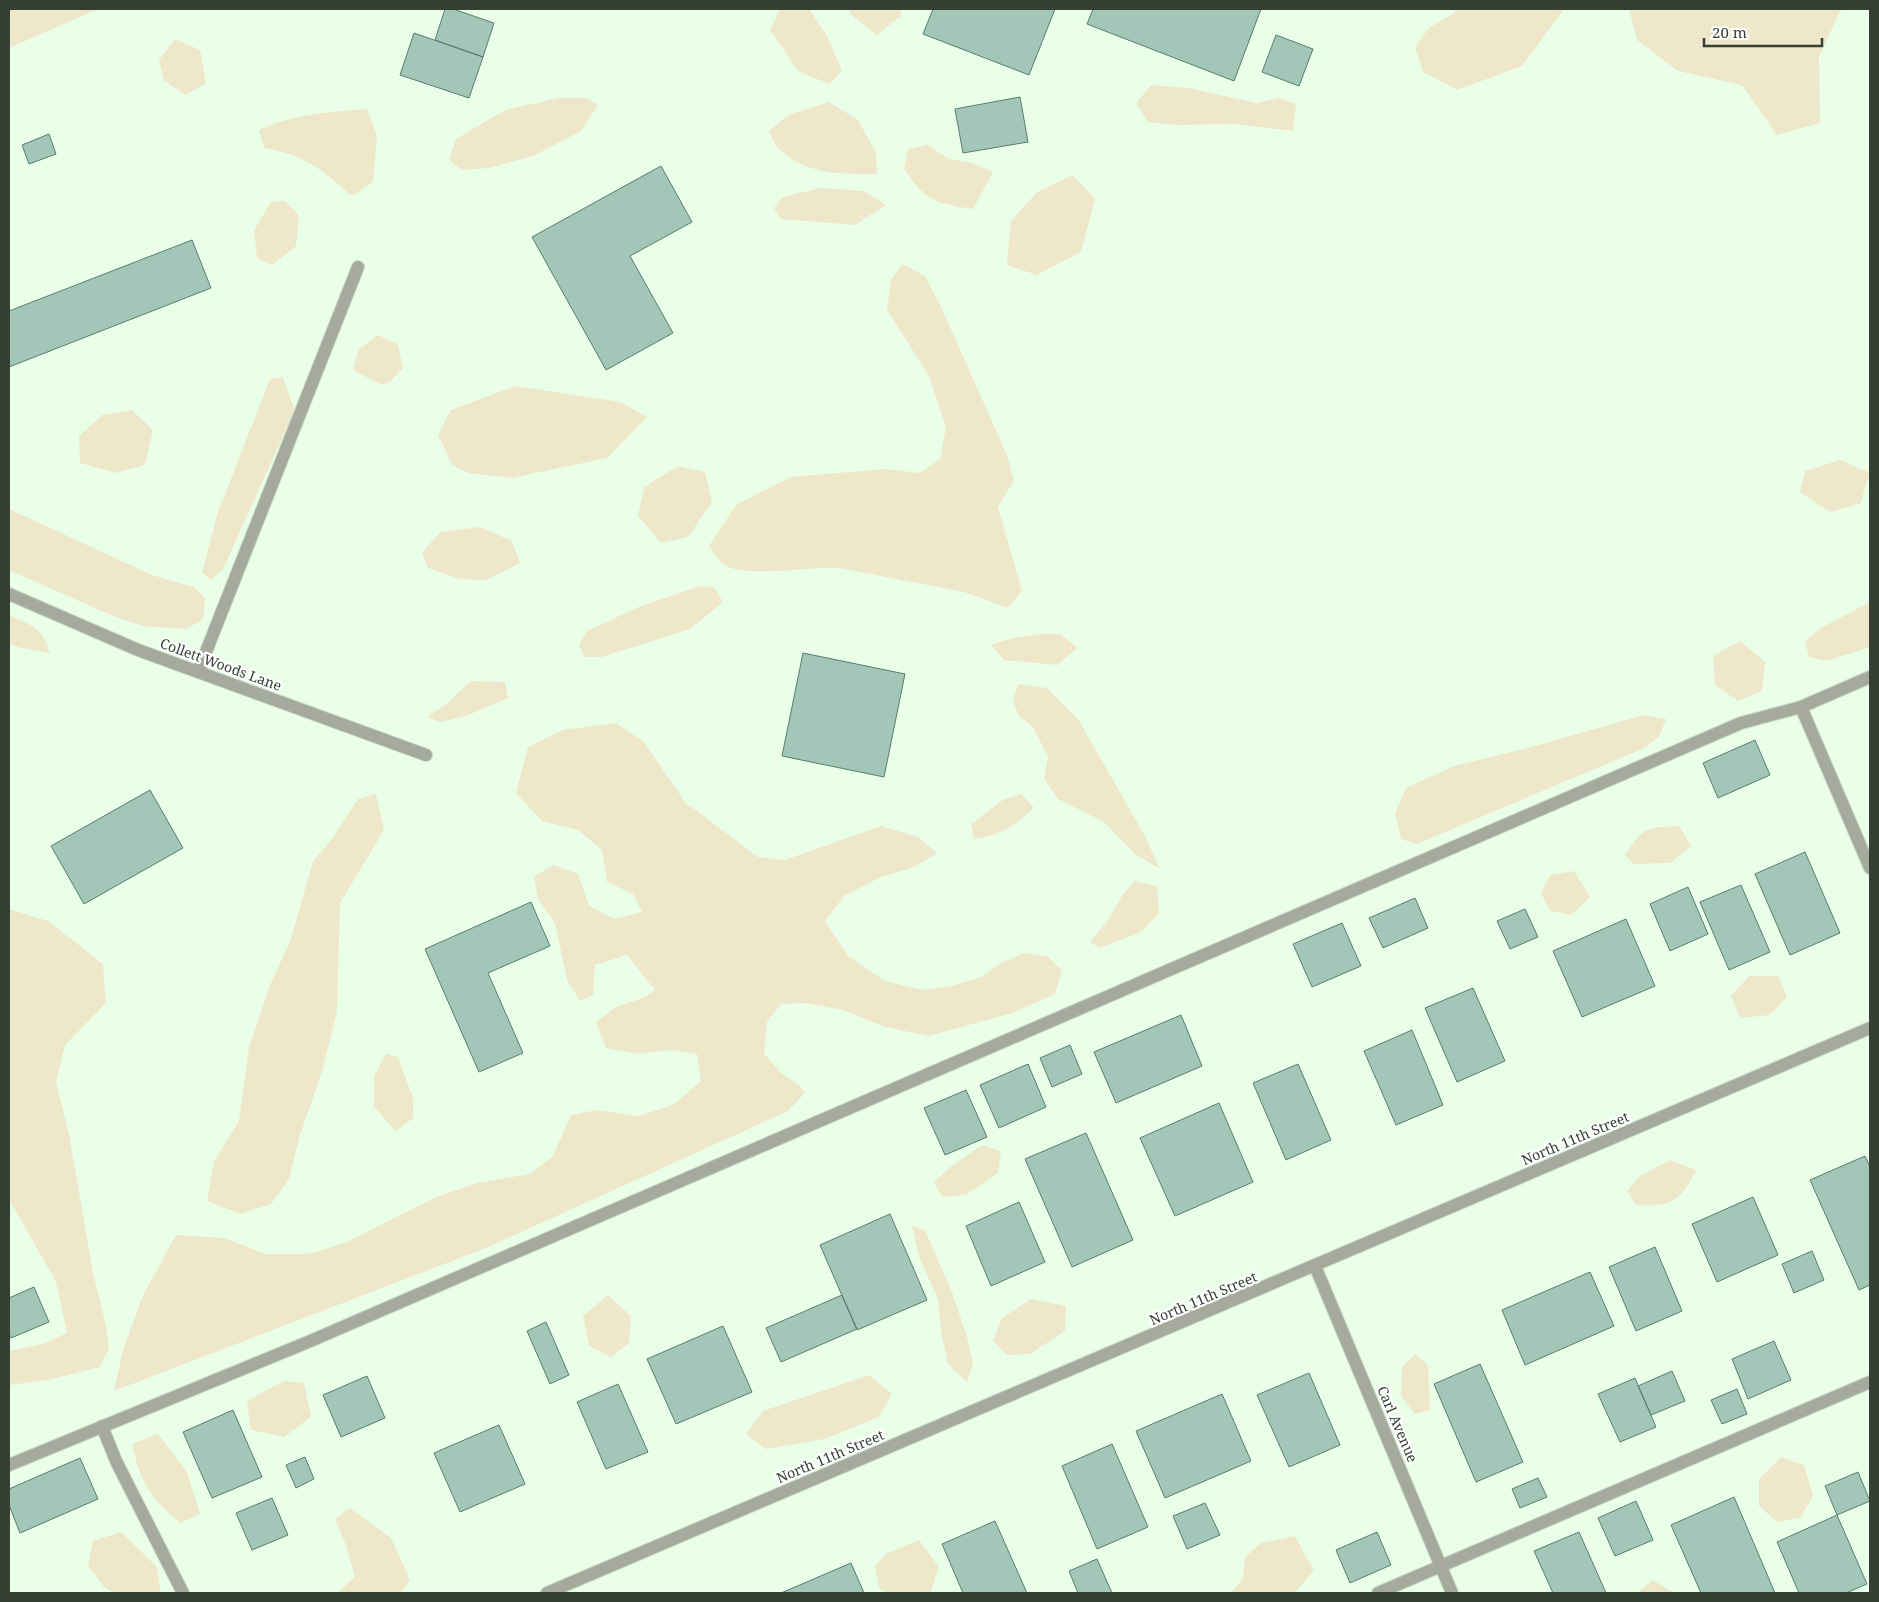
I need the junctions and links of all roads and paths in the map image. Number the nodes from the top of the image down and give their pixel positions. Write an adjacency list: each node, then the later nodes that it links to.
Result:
1 (358, 268): 3 (street)
2 (9, 594): 3 (street, Collett Woods Lane)
3 (198, 672): 6 (street, Collett Woods Lane)
4 (1870, 677): 5 (street)
5 (1801, 707): 7 (street); 11 (street)
6 (426, 754)
7 (1870, 868)
8 (1870, 1028): 9 (street, North 11th Street)
9 (1315, 1266): 13 (street, Carl Avenue); 15 (street, North 11th Street)
10 (1870, 1382): 13 (street)
11 (102, 1426): 12 (street); 14 (street)
12 (9, 1465)
13 (1441, 1567): 16 (street); 17 (street, Carl Avenue)
14 (184, 1593)
15 (547, 1593)
16 (1378, 1593)
17 (1452, 1593)

